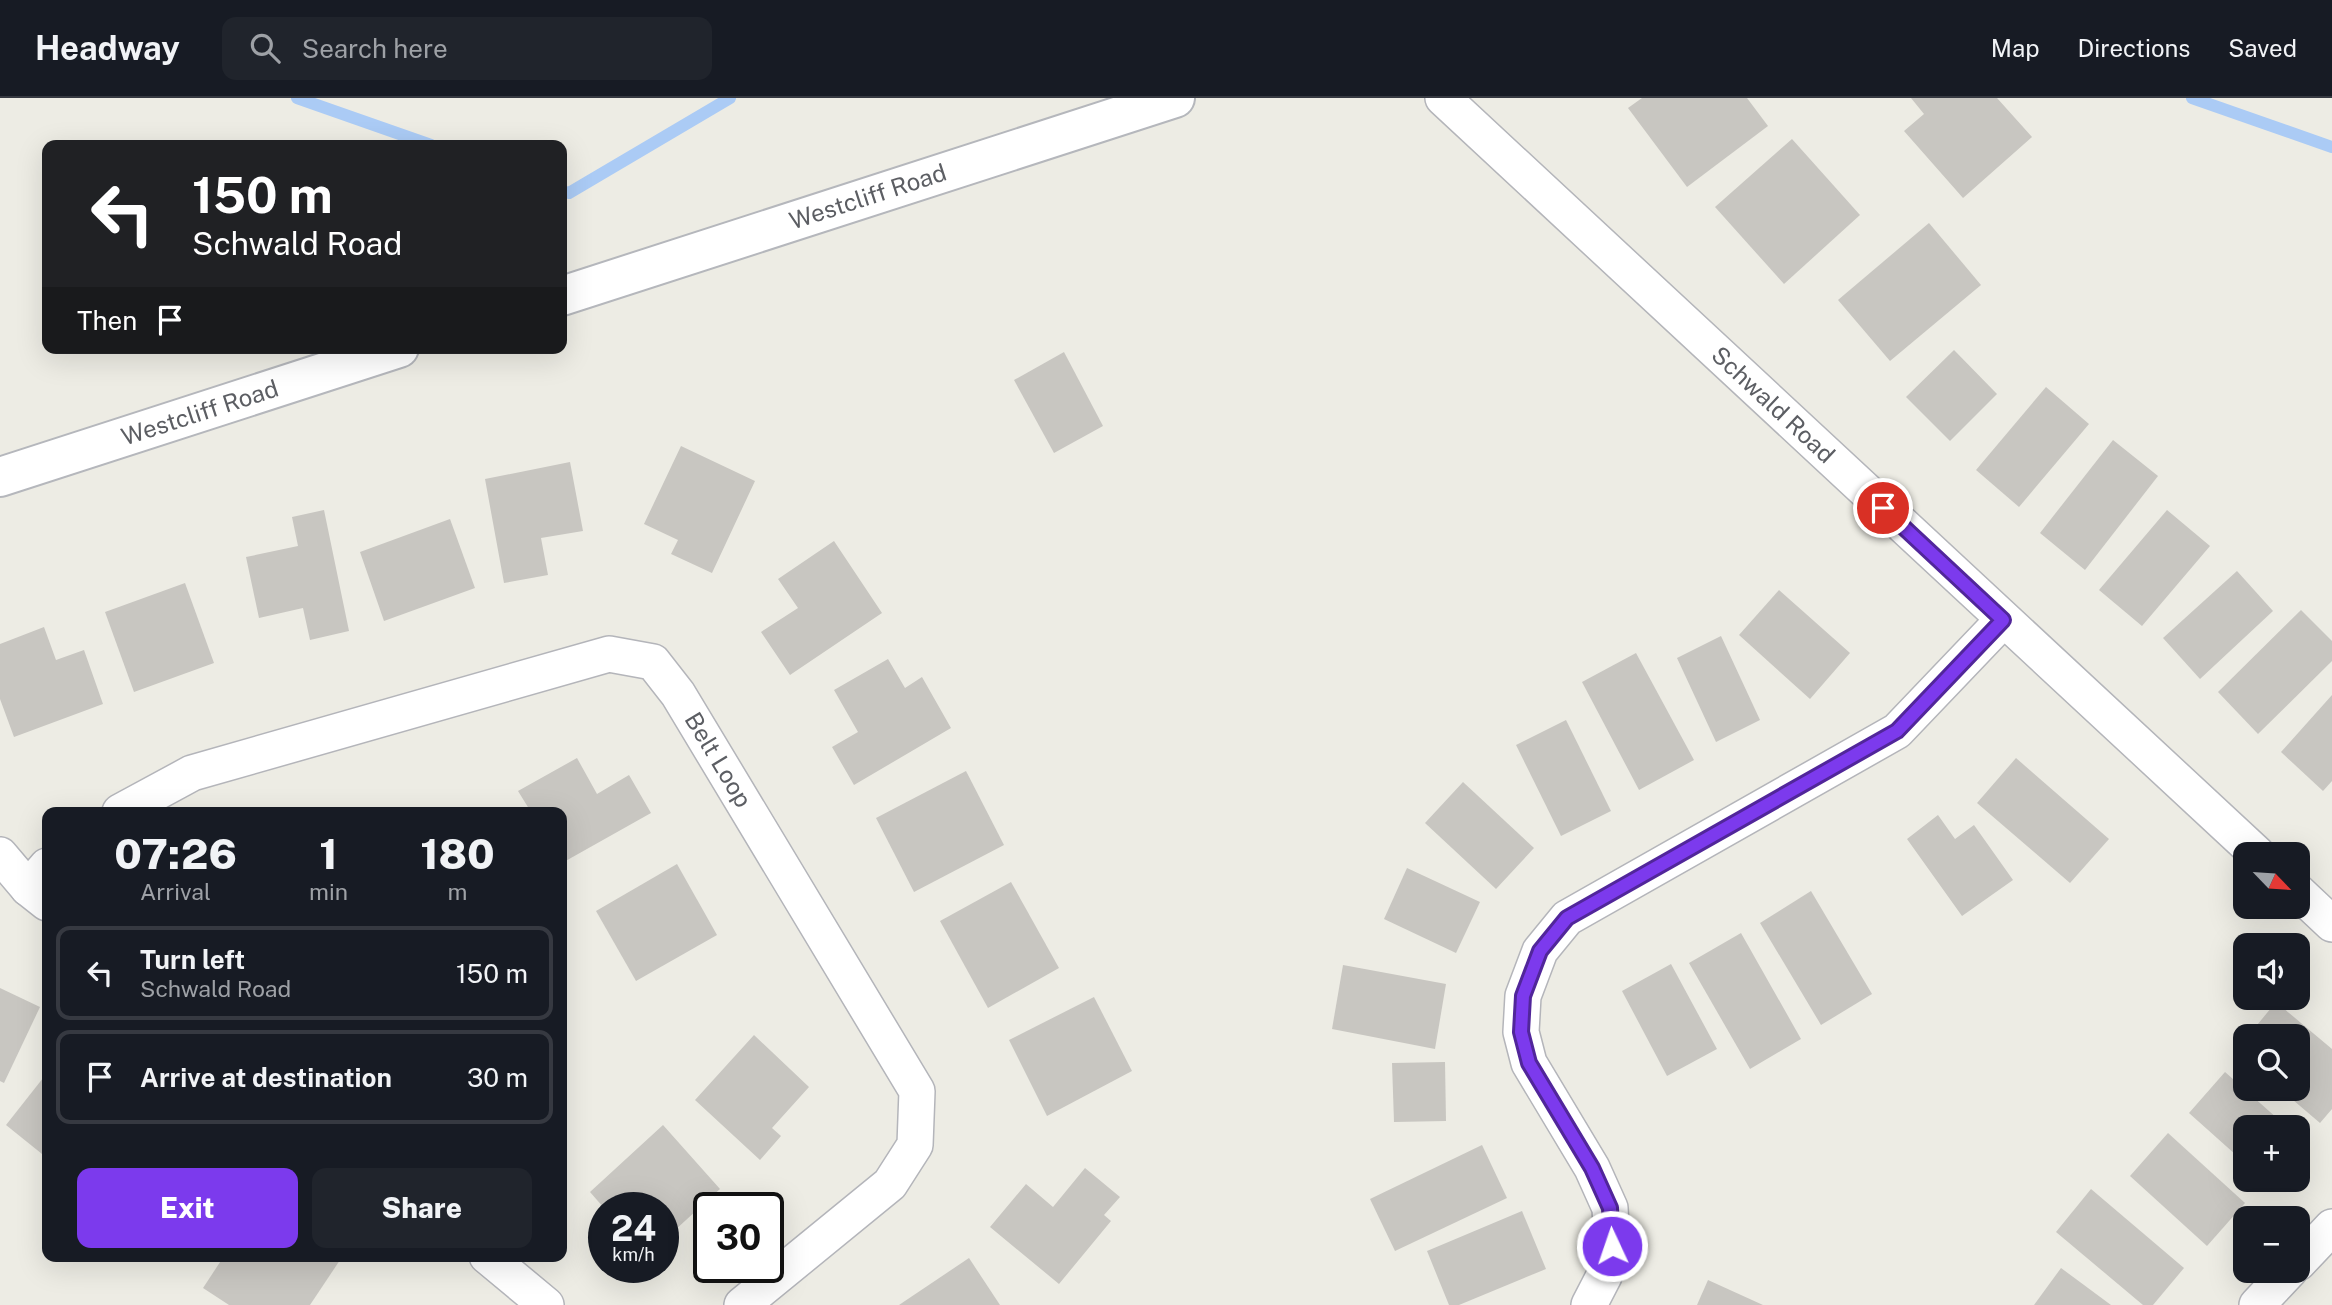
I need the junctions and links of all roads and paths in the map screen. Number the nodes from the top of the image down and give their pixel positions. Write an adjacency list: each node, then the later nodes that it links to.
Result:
1 (1175, 98): 3 (street, Westcliff Road)
2 (1443, 98): 6 (street, Schwald Road)
3 (567, 294)
4 (380, 354): 5 (street, Westcliff Road)
5 (0, 477)
6 (2003, 620): 8 (street, Schwald Road); 19 (street)
7 (129, 807): 18 (street, Belt Loop)
8 (2244, 842)
9 (0, 855): 10 (street)
10 (41, 886)
11 (2310, 903): 12 (street)
12 (2332, 924)
13 (2332, 1227): 14 (street)
14 (2310, 1250)
15 (493, 1262): 17 (street)
16 (2278, 1283): 20 (street)
17 (546, 1305)
18 (742, 1305)
19 (1589, 1305)
20 (2257, 1305)

